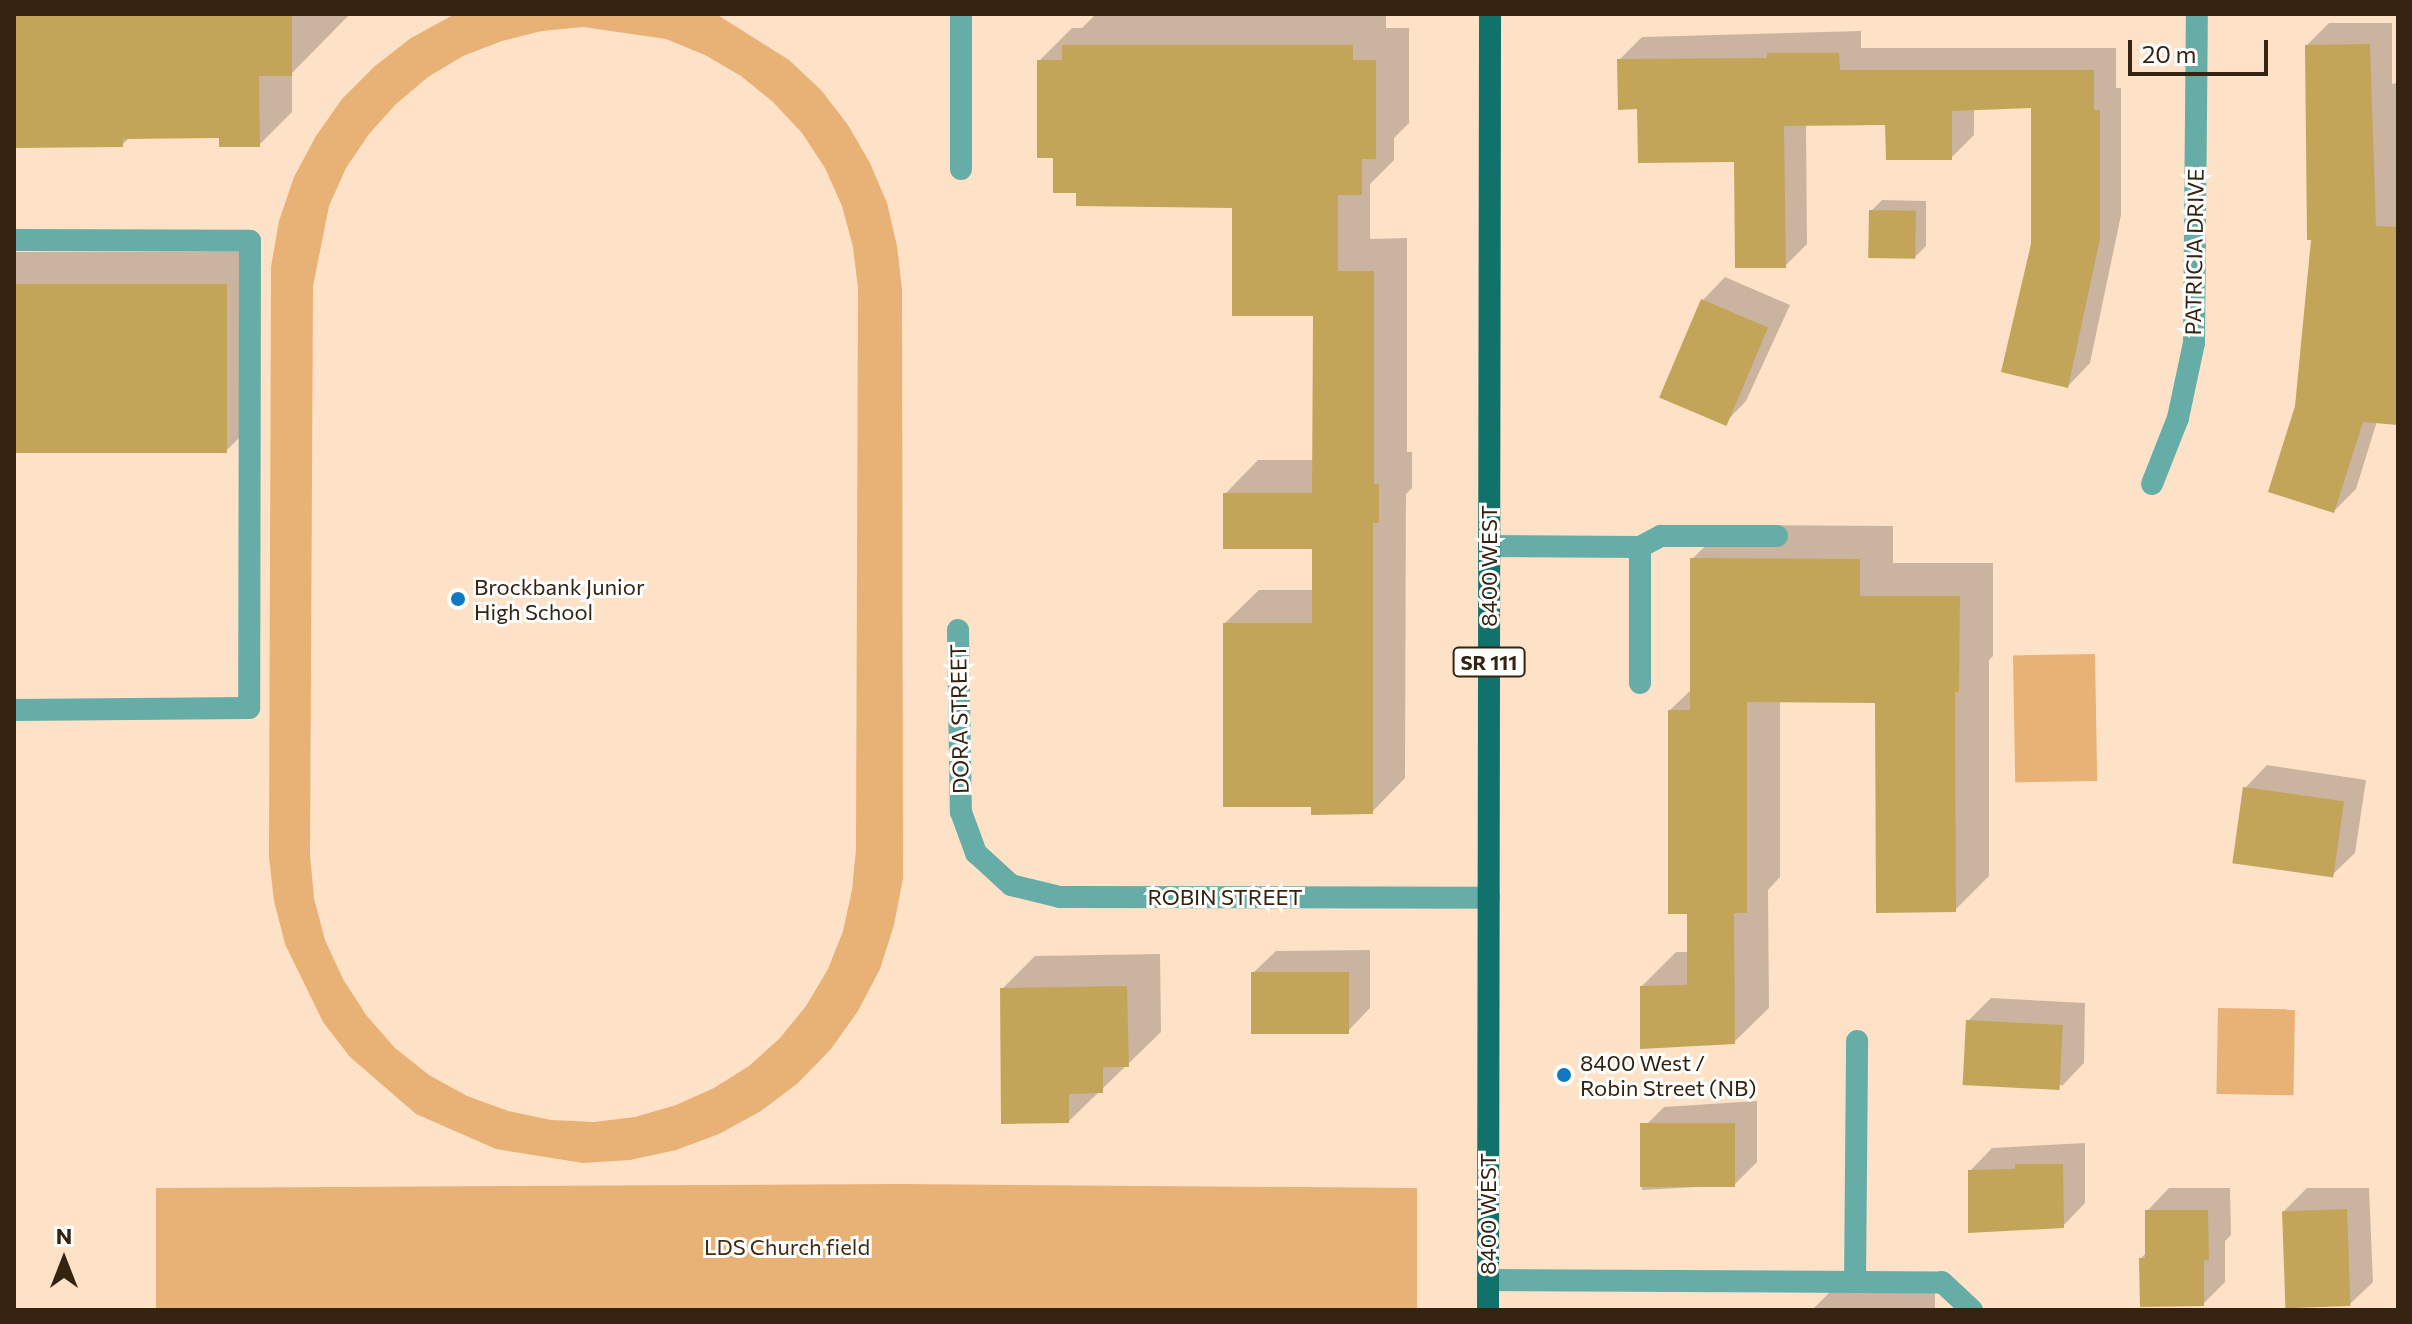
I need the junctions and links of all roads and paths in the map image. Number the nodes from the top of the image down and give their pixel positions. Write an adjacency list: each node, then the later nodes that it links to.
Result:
1 (961, 14): 4 (street)
2 (1490, 14): 8 (main road, 8400 WEST / SR 111)
3 (2197, 14): 6 (street, PATRICIA DRIVE)
4 (961, 169)
5 (14, 240): 12 (street)
6 (2152, 484)
7 (1777, 536): 9 (street)
8 (1489, 546): 9 (street); 14 (main road, 8400 WEST / SR 111)
9 (1640, 547): 11 (street)
10 (958, 630): 13 (street, DORA STREET)
11 (1640, 683)
12 (14, 710)
13 (976, 853): 14 (street, ROBIN STREET)
14 (1489, 898): 16 (main road, 8400 WEST / SR 111)
15 (1857, 1041): 17 (street)
16 (1488, 1280): 17 (street); 18 (main road, 8400 WEST / SR 111)
17 (1855, 1282): 19 (street)
18 (1488, 1310)
19 (1972, 1310)

